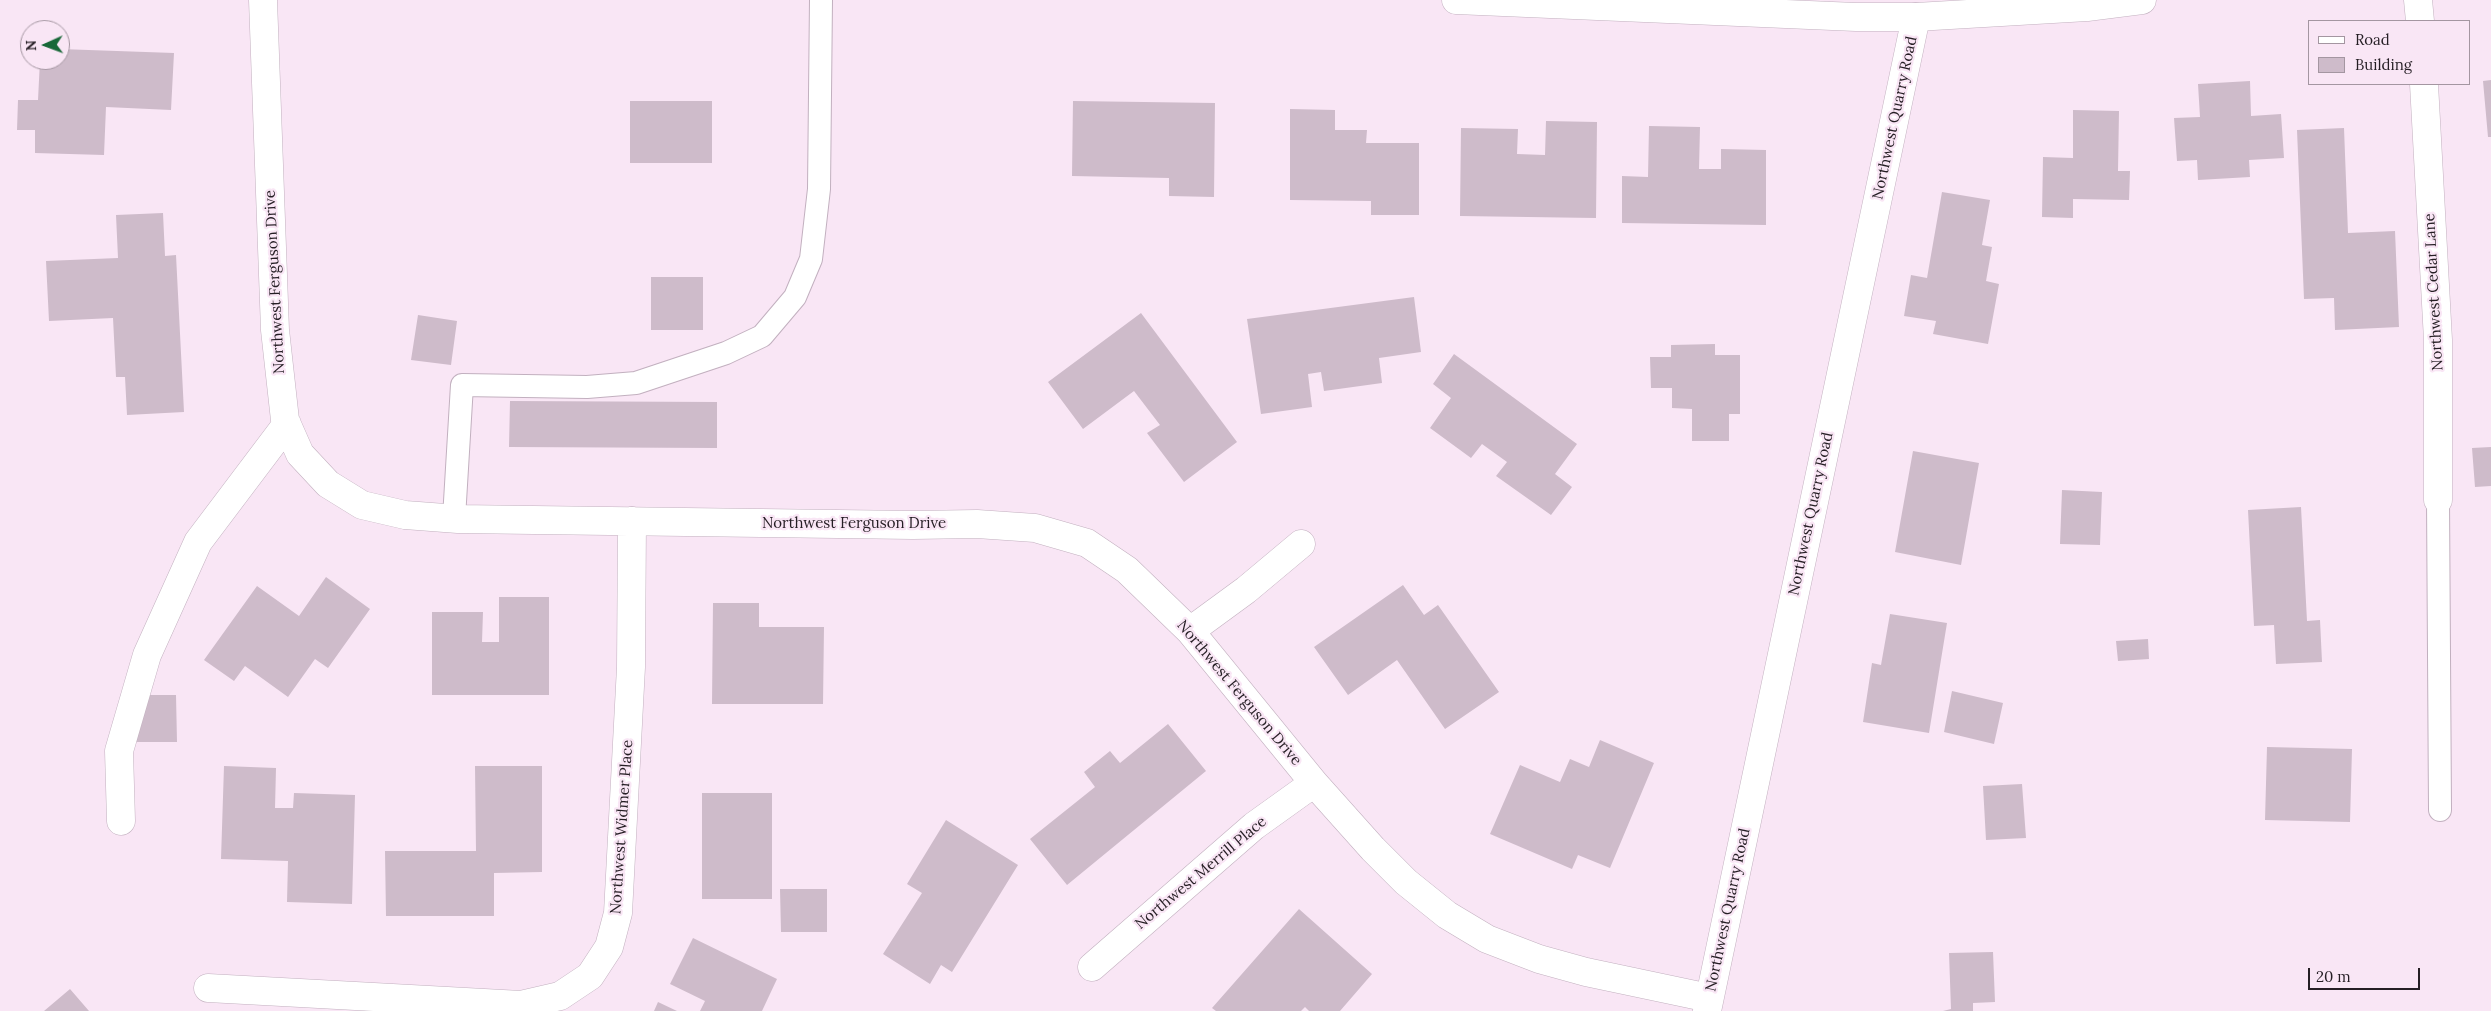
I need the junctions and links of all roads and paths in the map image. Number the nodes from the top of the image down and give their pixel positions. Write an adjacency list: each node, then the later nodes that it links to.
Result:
1 (263, 0): 10 (street, Northwest Ferguson Drive)
2 (821, 0): 12 (lane)
3 (1456, 0): 7 (street)
4 (2142, 0): 6 (street)
5 (2418, 0): 8 (street)
6 (1946, 8): 7 (street)
7 (1916, 17): 21 (street, Northwest Quarry Road)
8 (2420, 20)
9 (2424, 85): 11 (street, Northwest Cedar Lane)
10 (287, 424): 12 (street, Northwest Ferguson Drive); 18 (street)
11 (2438, 500): 17 (lane)
12 (454, 518): 13 (street, Northwest Ferguson Drive)
13 (632, 521): 15 (street, Northwest Ferguson Drive); 20 (street, Northwest Widmer Place)
14 (1301, 544): 15 (street)
15 (1190, 631): 16 (street, Northwest Ferguson Drive)
16 (1314, 783): 19 (street, Northwest Merrill Place); 21 (street, Northwest Ferguson Drive)
17 (2440, 810)
18 (121, 820)
19 (1092, 967)
20 (208, 988)
21 (1708, 1005)

